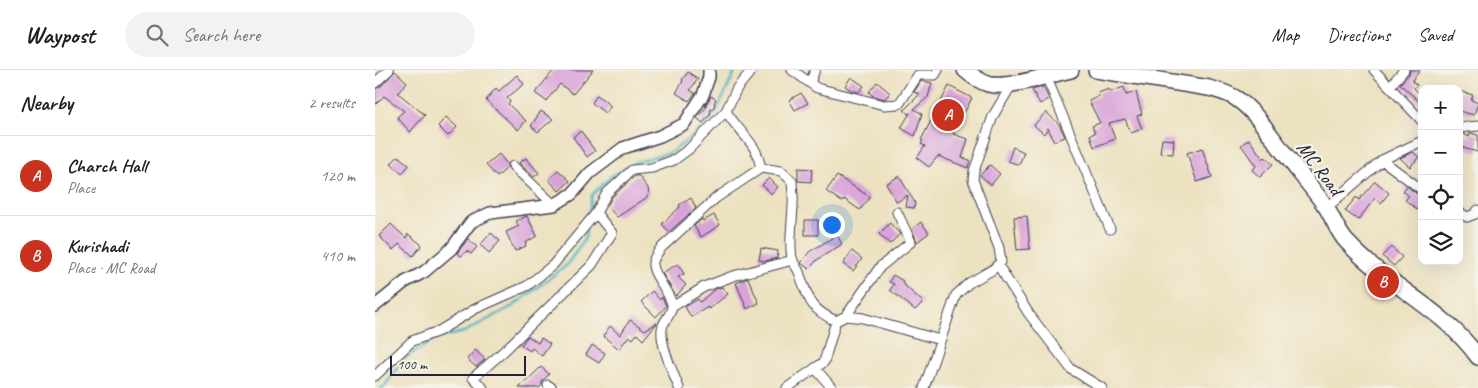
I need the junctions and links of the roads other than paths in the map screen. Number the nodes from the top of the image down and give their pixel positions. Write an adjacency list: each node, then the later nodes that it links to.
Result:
1 (389, 70): 13 (street)
2 (709, 70): 26 (street)
3 (752, 70): 17 (street)
4 (792, 70): 14 (street)
5 (815, 70): 14 (street)
6 (938, 70): 14 (street)
7 (965, 70): 15 (main road)
8 (1071, 70): 12 (main road)
9 (1096, 70): 27 (main road, MC Road)
10 (1374, 70): 16 (street)
11 (1404, 70): 16 (street)
12 (1046, 76): 15 (main road); 32 (street)
13 (375, 83)
14 (810, 83)
15 (1012, 84): 34 (street)
16 (1390, 86): 18 (street)
17 (726, 111): 24 (street); 30 (street)
18 (1418, 117)
19 (1478, 126): 20 (street)
20 (1463, 128)
21 (1418, 143): 22 (street)
22 (1382, 160): 25 (street); 27 (street)
23 (513, 166): 26 (street)
24 (761, 168): 33 (street); 36 (street)
25 (1418, 187)
26 (554, 205): 35 (street)
27 (1326, 208): 40 (main road, MC Road)
28 (1478, 210): 31 (street)
29 (897, 212): 37 (street)
30 (596, 213): 42 (street); 43 (street)
31 (1463, 214)
32 (1110, 229)
33 (793, 260): 36 (street); 38 (street)
34 (998, 265): 39 (street); 48 (street)
35 (375, 306)
36 (672, 307): 44 (street)
37 (846, 316): 38 (street); 39 (street)
38 (836, 321): 41 (street)
39 (940, 340): 47 (street)
40 (1478, 357)
41 (815, 368): 45 (street); 46 (street)
42 (375, 376)
43 (483, 388)
44 (679, 388)
45 (787, 388)
46 (832, 388)
47 (924, 388)
48 (1102, 388)

